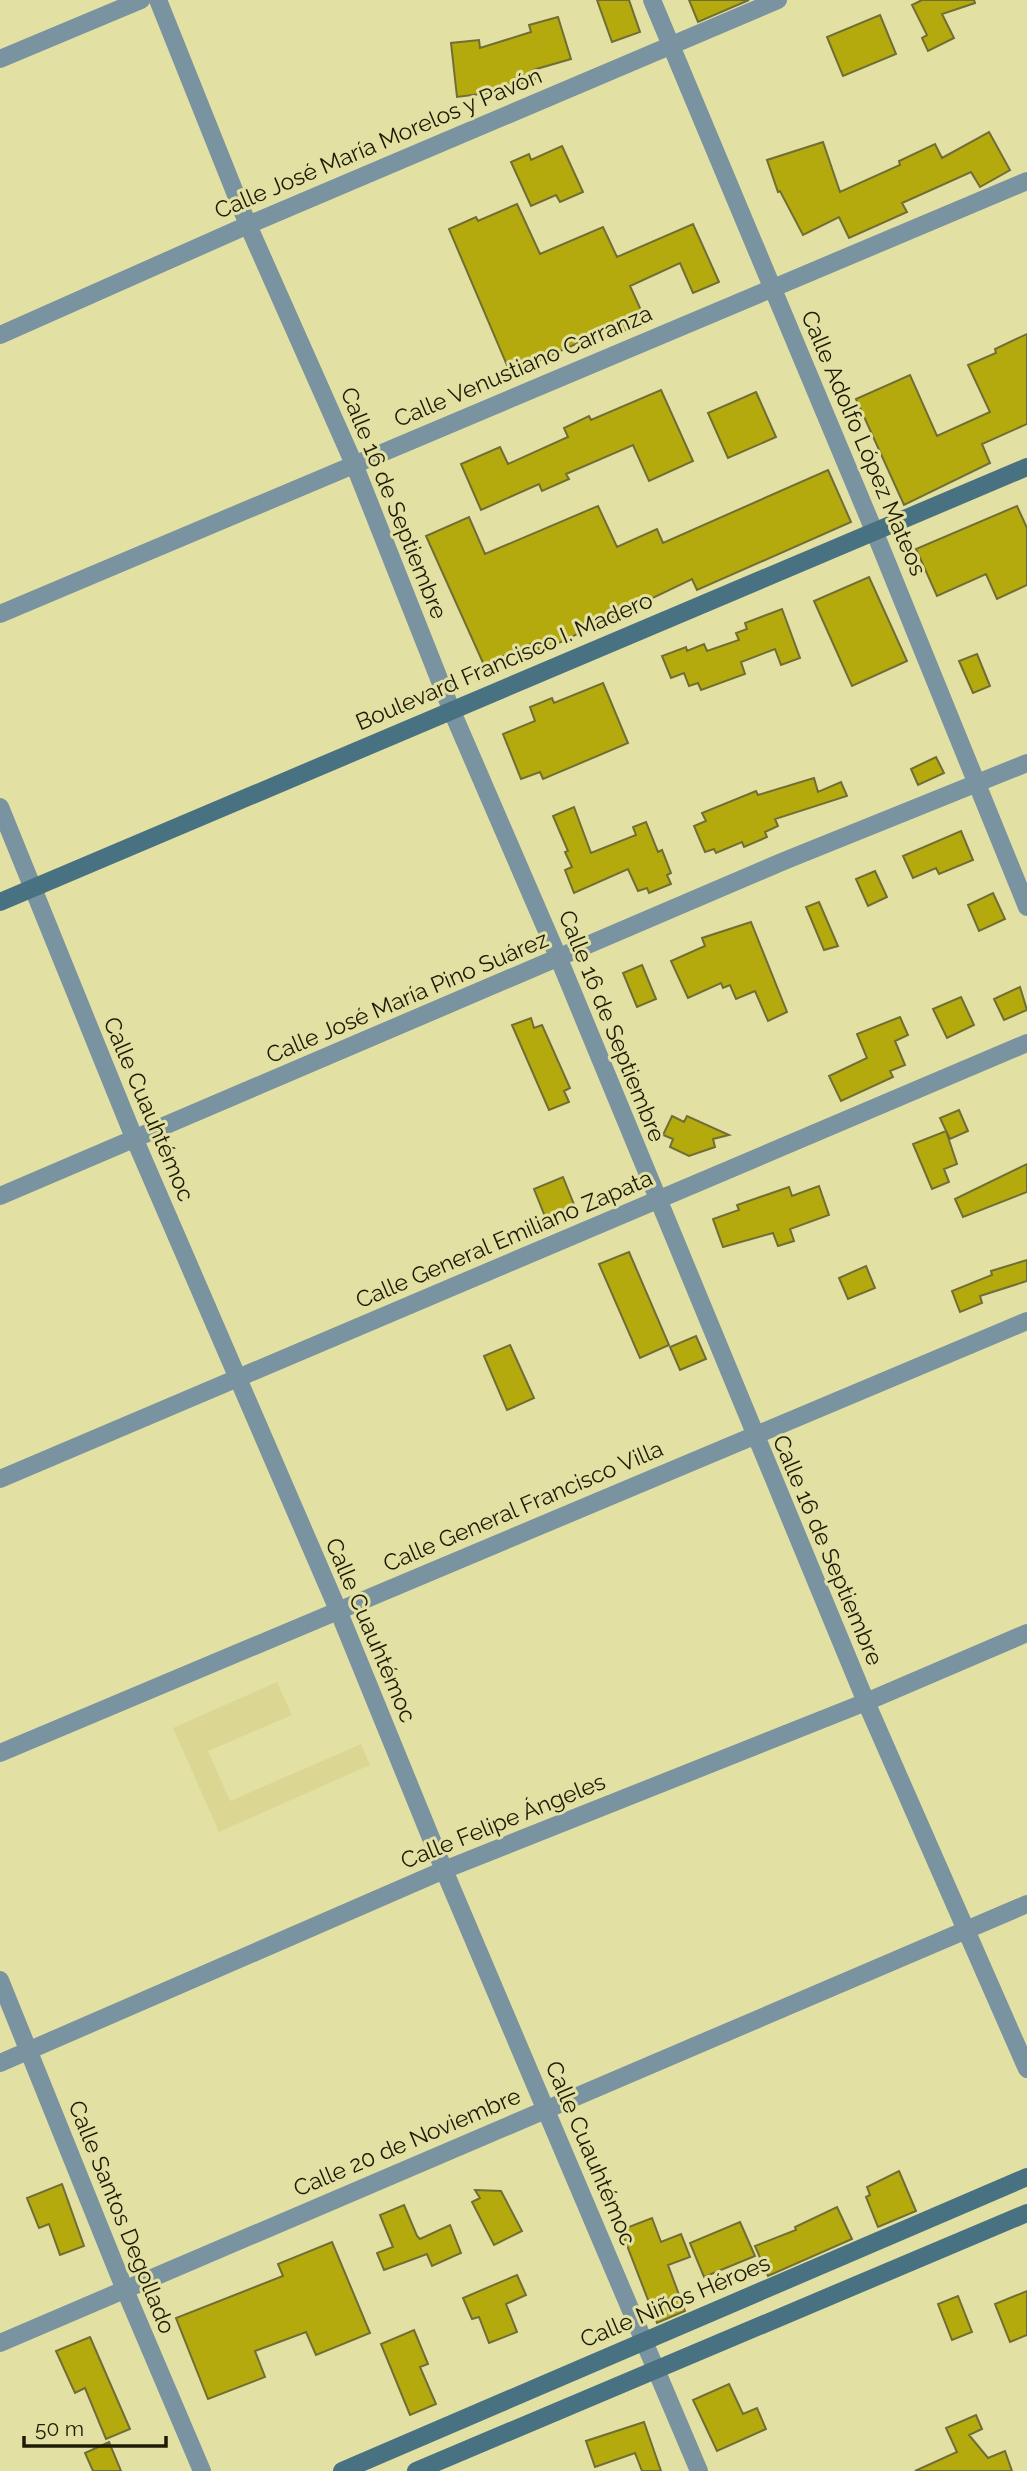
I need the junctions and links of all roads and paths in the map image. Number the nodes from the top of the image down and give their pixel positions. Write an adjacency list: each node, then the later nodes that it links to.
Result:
1 (141, 0): 6 (street)
2 (158, 0): 8 (street, Calle 16 de Septiembre)
3 (652, 0): 5 (street, Calle Adolfo López Mateos)
4 (778, 0): 5 (street, Calle José María Morelos y Pavón)
5 (670, 44): 8 (street, Calle José María Morelos y Pavón); 9 (street, Calle Adolfo López Mateos)
6 (0, 59)
7 (1027, 181): 9 (street, Calle Venustiano Carranza)
8 (248, 225): 10 (street, Calle José María Morelos y Pavón); 11 (street, Calle 16 de Septiembre)
9 (773, 288): 11 (street, Calle Venustiano Carranza); 13 (street, Calle Adolfo López Mateos)
10 (0, 335)
11 (354, 464): 14 (street, Calle Venustiano Carranza); 15 (street, Calle 16 de Septiembre)
12 (1027, 467): 13 (street, Boulevard Francisco I. Madero)
13 (875, 533): 15 (street, Boulevard Francisco I. Madero); 17 (street, Calle Adolfo López Mateos)
14 (0, 614)
15 (451, 709): 19 (street, Boulevard Francisco I. Madero); 22 (street, Calle 16 de Septiembre)
16 (1027, 763): 17 (street, Calle José María Pino Suárez)
17 (978, 784): 21 (street, Calle Adolfo López Mateos); 22 (street, Calle José María Pino Suárez)
18 (0, 807): 19 (street, Calle Cuauhtémoc)
19 (32, 888): 20 (street, Boulevard Francisco I. Madero); 24 (street, Calle Cuauhtémoc)
20 (0, 902)
21 (1027, 907)
22 (559, 959): 24 (street, Calle José María Pino Suárez); 26 (street, Calle 16 de Septiembre)
23 (1027, 1043): 26 (street, Calle General Emiliano Zapata)
24 (135, 1140): 25 (street, Calle José María Pino Suárez); 28 (street, Calle Cuauhtémoc)
25 (0, 1196)
26 (657, 1200): 28 (street, Calle General Emiliano Zapata); 29 (street, Calle 16 de Septiembre)
27 (1027, 1321): 29 (street, Calle General Francisco Villa)
28 (236, 1379): 30 (street, Calle General Emiliano Zapata); 31 (street, Calle Cuauhtémoc)
29 (754, 1435): 31 (street, Calle General Francisco Villa); 33 (street, Calle 16 de Septiembre)
30 (0, 1479)
31 (338, 1610): 34 (street, Calle General Francisco Villa); 35 (street, Calle Cuauhtémoc)
32 (1027, 1633): 33 (street, Calle Felipe Ángeles)
33 (866, 1702): 35 (street, Calle Felipe Ángeles); 37 (street, Calle 16 de Septiembre)
34 (0, 1753)
35 (444, 1870): 39 (street, Calle Felipe Ángeles); 42 (street, Calle Cuauhtémoc)
36 (1027, 1904): 37 (street, Calle 20 de Noviembre)
37 (965, 1930): 41 (street, Calle 16 de Septiembre); 42 (street, Calle 20 de Noviembre)
38 (0, 1980): 39 (street, Calle Santos Degollado)
39 (27, 2051): 40 (street, Calle Felipe Ángeles); 45 (street, Calle Santos Degollado)
40 (0, 2063)
41 (1027, 2069)
42 (547, 2109): 45 (street, Calle 20 de Noviembre); 46 (street, Calle Cuauhtémoc)
43 (1027, 2177): 46 (street, Calle Niños Héroes)
44 (1027, 2213): 48 (street)
45 (125, 2290): 47 (street, Calle 20 de Noviembre); 49 (street, Calle Santos Degollado)
46 (644, 2340): 48 (street, Calle Cuauhtémoc); 50 (street, Calle Niños Héroes)
47 (0, 2343)
48 (656, 2370): 51 (street); 52 (street, Calle Cuauhtémoc)
49 (202, 2471)
50 (342, 2471)
51 (416, 2471)
52 (699, 2471)

